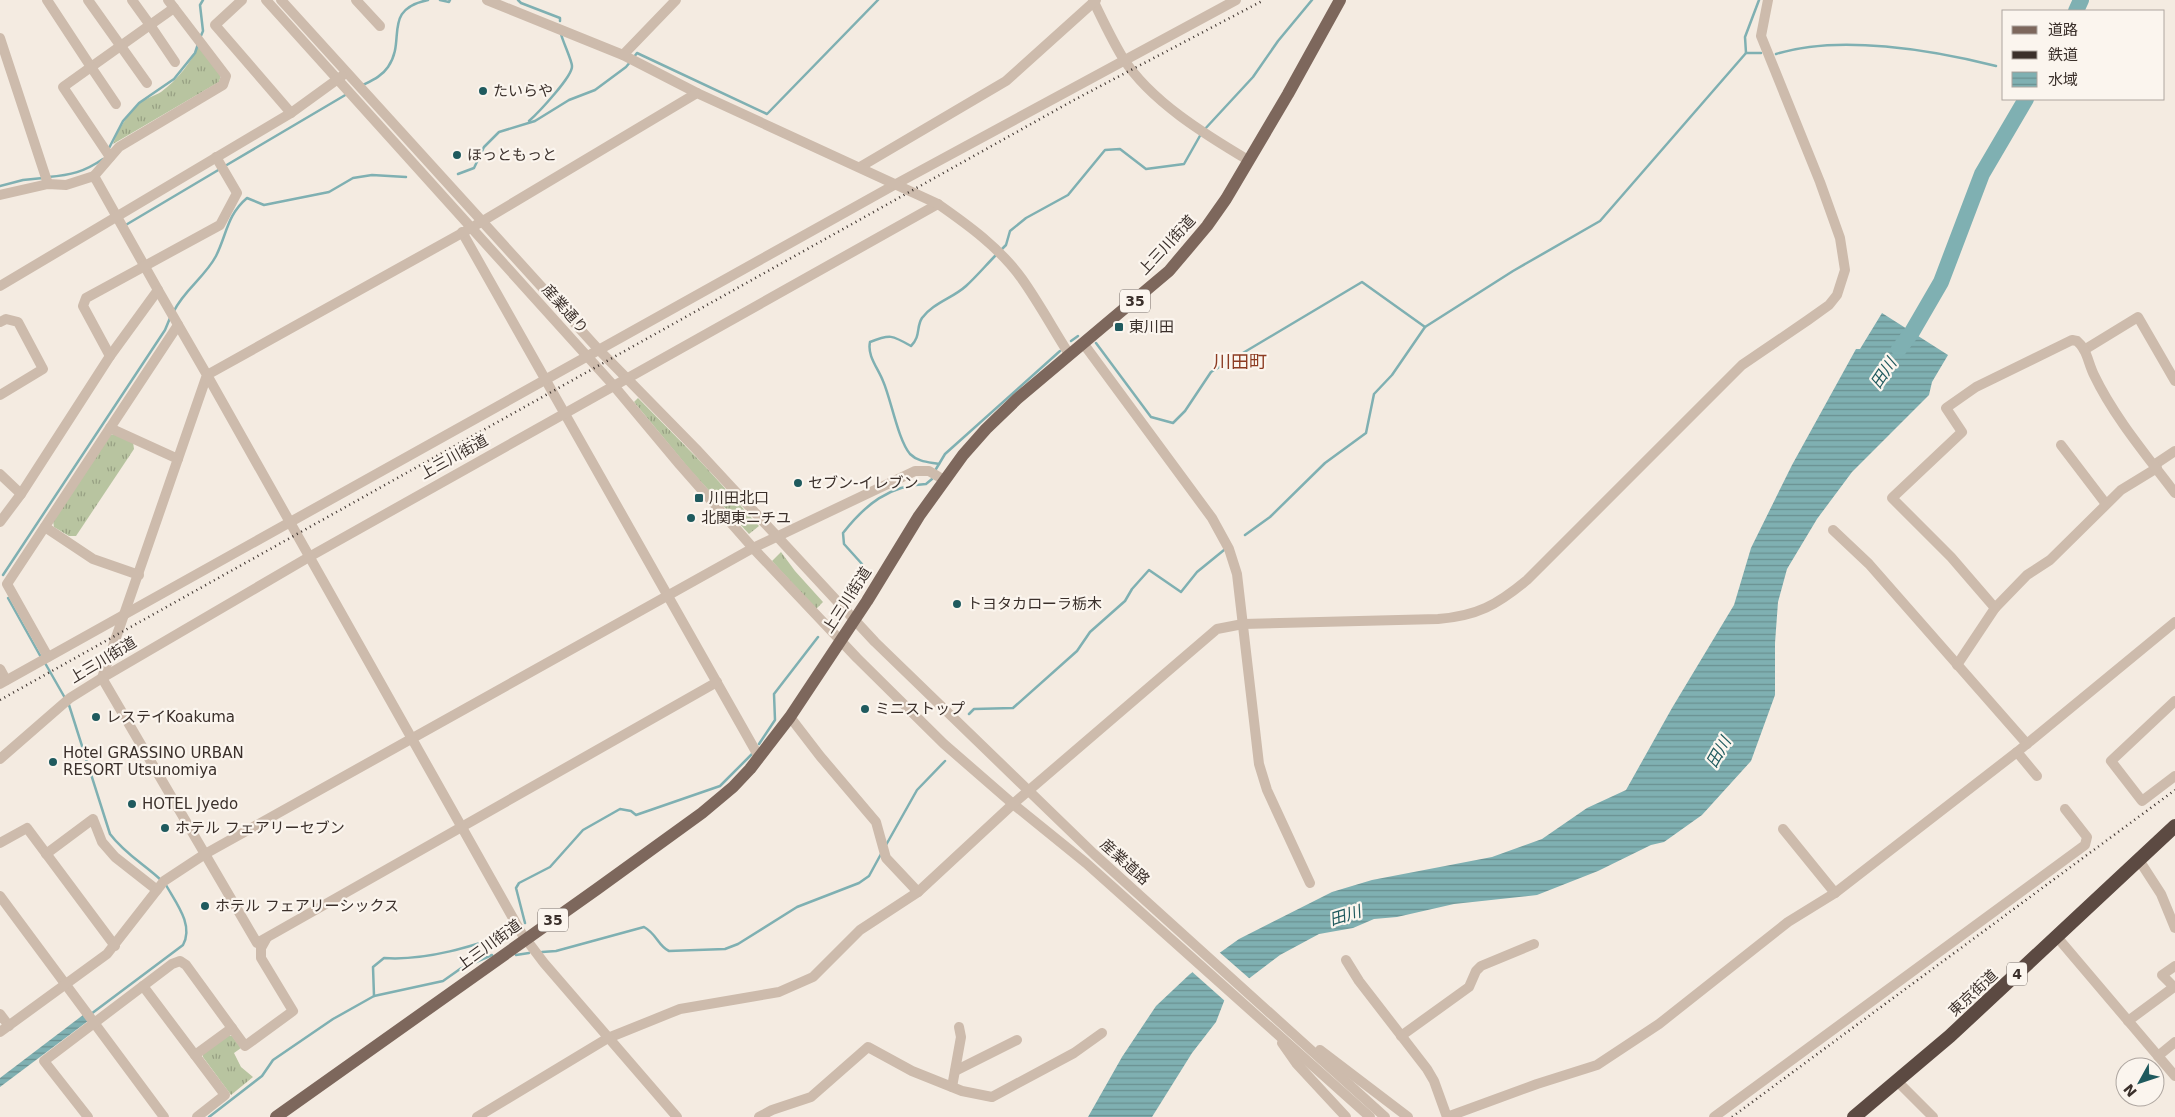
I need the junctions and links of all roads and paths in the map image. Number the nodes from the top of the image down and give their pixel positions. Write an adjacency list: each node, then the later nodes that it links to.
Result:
1 (47, 0): 22 (street)
2 (88, 0): 18 (street)
3 (132, 0): 15 (street)
4 (242, 0): 28 (street)
5 (266, 0): 24 (street, 産業通り)
6 (281, 0): 23 (street, 産業通り)
7 (356, 0): 16 (street)
8 (487, 0): 19 (street)
9 (676, 0): 19 (street)
10 (1236, 0): 20 (street)
11 (1340, 0): 31 (main road, 上三川街道 / 35)
12 (1768, 0): 83 (street)
13 (1094, 1): 20 (street); 32 (street)
14 (171, 4): 15 (street); 29 (street)
15 (150, 26): 18 (street); 21 (street)
16 (380, 26)
17 (0, 38): 34 (street)
18 (121, 46): 22 (street); 25 (street)
19 (623, 55): 26 (street)
20 (1124, 59): 31 (street); 35 (street)
21 (175, 62)
22 (91, 67): 27 (street); 29 (street)
23 (347, 72): 24 (street); 39 (street, 産業通り)
24 (338, 80): 28 (street); 40 (street, 産業通り)
25 (147, 83)
26 (697, 93): 32 (street); 39 (street)
27 (116, 104)
28 (291, 113): 30 (street)
29 (110, 157): 33 (street)
30 (216, 157): 38 (street); 41 (street)
31 (1248, 160): 46 (main road, 上三川街道 / 35)
32 (860, 167): 35 (street)
33 (94, 176): 34 (street); 38 (street)
34 (48, 184): 36 (street)
35 (896, 184): 37 (street); 47 (street)
36 (0, 195)
37 (938, 204): 49 (street); 53 (street, 上三川街道)
38 (118, 216): 41 (street); 42 (street)
39 (482, 221): 40 (street); 47 (street, 産業通り)
40 (466, 230): 51 (street, 産業通り); 52 (street); 54 (street)
41 (145, 266): 43 (street); 50 (street)
42 (0, 286)
43 (158, 290): 45 (street); 50 (street)
44 (0, 322): 57 (street)
45 (178, 325): 52 (street); 59 (street)
46 (1083, 343): 49 (main road, 上三川街道 / 35); 83 (street)
47 (599, 350): 51 (street); 53 (street, 産業通り)
48 (2084, 350): 55 (street); 63 (street); 79 (street)
49 (1069, 354): 65 (main road, 上三川街道 / 35)
50 (110, 356): 67 (street)
51 (588, 356): 54 (street); 56 (street, 産業通り)
52 (207, 375): 62 (street); 70 (street)
53 (627, 379): 56 (street, 上三川街道); 73 (street, 産業通り)
54 (546, 381): 58 (street); 70 (street)
55 (2175, 381)
56 (614, 386): 58 (street, 上三川街道); 74 (street, 産業通り)
57 (0, 395)
58 (565, 414): 75 (street, 上三川街道); 78 (street)
59 (110, 428): 62 (street); 71 (street)
60 (2061, 445): 68 (street)
61 (2175, 451): 63 (street)
62 (178, 459): 76 (street)
63 (2155, 467): 66 (street); 68 (street)
64 (0, 474): 67 (street)
65 (944, 480): 73 (street); 81 (main road, 上三川街道 / 35)
66 (2175, 493)
67 (21, 494): 69 (street)
68 (2106, 504): 79 (street)
69 (0, 522)
70 (290, 523): 75 (street); 80 (street)
71 (45, 527): 76 (street); 77 (street)
72 (1833, 530): 86 (street)
73 (776, 536): 74 (street); 81 (street, 産業通り)
74 (753, 548): 78 (street); 84 (street, 産業通り)
75 (309, 557): 88 (street, 上三川街道); 93 (street)
76 (139, 575): 80 (street)
77 (3, 587): 85 (street)
78 (668, 596): 90 (street); 93 (street)
79 (1995, 608): 86 (street)
80 (126, 614): 85 (street); 88 (street)
81 (854, 620): 84 (main road, 上三川街道 / 35); 100 (street, 産業道路)
82 (2175, 622): 94 (street)
83 (1242, 624): 100 (street); 110 (street)
84 (840, 640): 92 (main road, 上三川街道 / 35); 101 (street, 産業道路)
85 (48, 657): 89 (street)
86 (1957, 665): 94 (street)
87 (0, 668): 89 (street)
88 (102, 678): 97 (street, 上三川街道); 108 (street)
89 (3, 682)
90 (717, 682): 96 (street); 104 (street)
91 (2175, 701): 99 (street)
92 (790, 717): 96 (main road, 上三川街道 / 35); 112 (street)
93 (412, 739): 104 (street); 108 (street)
94 (2026, 744): 95 (street)
95 (2018, 752): 98 (street); 113 (street)
96 (759, 757): 118 (main road, 上三川街道 / 35)
97 (0, 759)
98 (2037, 776)
99 (2175, 776)
100 (1029, 791): 101 (street); 126 (street, 産業道路)
101 (1013, 804): 112 (street); 131 (street, 産業道路)
102 (2064, 809): 156 (street)
103 (2175, 826): 109 (highway, 東京街道 / 4)
104 (461, 827): 117 (street); 118 (street)
105 (1783, 829): 113 (street)
106 (0, 843): 107 (street)
107 (46, 854): 111 (street); 120 (street)
108 (205, 854): 111 (street); 117 (street)
109 (2139, 860): 115 (street); 116 (highway, 東京街道 / 4)
110 (1310, 883)
111 (157, 890): 120 (street)
112 (918, 892): 135 (street)
113 (1835, 893): 155 (street)
114 (0, 896): 123 (street)
115 (2175, 928)
116 (2057, 937): 127 (street); 142 (highway, 東京街道 / 4)
117 (266, 938): 130 (street)
118 (526, 939): 135 (street); 148 (main road, 上三川街道 / 35)
119 (1534, 944): 134 (street)
120 (115, 946): 123 (street)
121 (1346, 960): 134 (street)
122 (2175, 966): 127 (street)
123 (65, 984): 128 (street); 132 (street)
124 (143, 986): 128 (street); 130 (street); 138 (street)
125 (0, 1014): 132 (street)
126 (1279, 1020): 144 (street, 産業道路); 154 (street)
127 (2128, 1021): 139 (street)
128 (94, 1023): 145 (street); 146 (street)
129 (960, 1027): 140 (street)
130 (232, 1028): 138 (street)
131 (1271, 1028): 144 (street, 産業道路); 152 (street)
132 (4, 1029)
133 (1102, 1034): 143 (street)
134 (1401, 1036): 155 (street)
135 (608, 1038): 149 (street); 150 (street)
136 (1017, 1040): 140 (street)
137 (2175, 1042): 139 (street)
138 (195, 1055): 147 (street)
139 (2158, 1056): 141 (street)
140 (955, 1071): 143 (street)
141 (2175, 1076)
142 (1897, 1081): 157 (highway, 東京街道 / 4); 158 (street)
143 (952, 1087): 151 (street)
144 (1370, 1114): 153 (street)
145 (88, 1117)
146 (164, 1117)
147 (197, 1117)
148 (276, 1117)
149 (477, 1117)
150 (677, 1117)
151 (759, 1117)
152 (1346, 1117)
153 (1387, 1117)
154 (1408, 1117)
155 (1447, 1117)
156 (1714, 1117)
157 (1854, 1117)
158 (1933, 1117)

